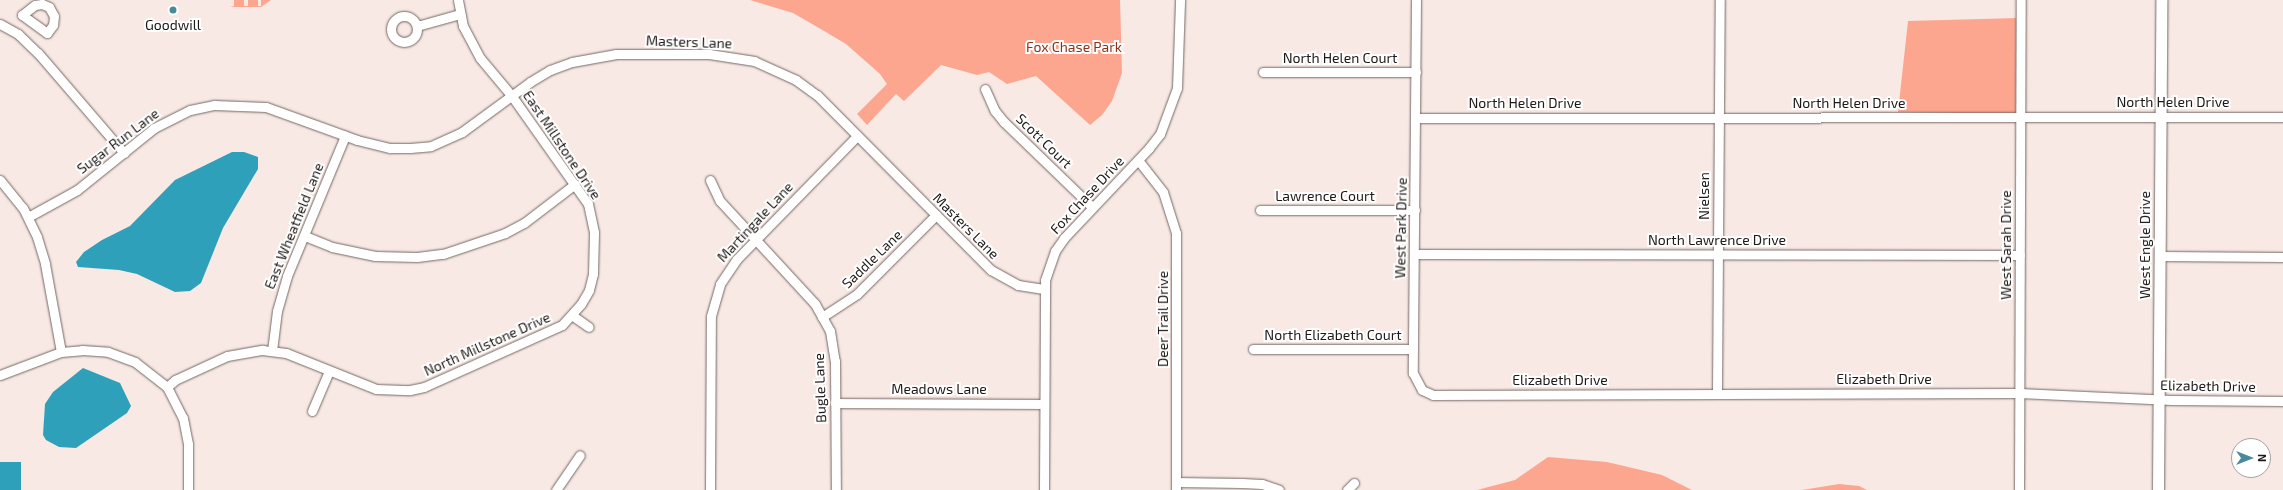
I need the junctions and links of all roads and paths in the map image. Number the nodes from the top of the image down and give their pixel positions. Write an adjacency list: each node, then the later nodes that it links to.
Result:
1 (458, 0): 7 (street, East Millstone Drive)
2 (1180, 0): 24 (street, Fox Chase Drive)
3 (1416, 0): 13 (street, West Park Drive)
4 (1720, 0): 18 (street, Nielsen)
5 (2021, 0): 16 (street, West Sarah Drive)
6 (2161, 0): 17 (street, West Engle Drive)
7 (460, 14): 10 (street); 15 (street, East Millstone Drive)
8 (0, 24): 11 (street)
9 (32, 24): 11 (street)
10 (417, 26)
11 (22, 38): 23 (street)
12 (1263, 72): 13 (street, North Helen Court)
13 (1416, 72): 20 (street, West Park Drive)
14 (985, 89): 28 (street, Scott Court)
15 (511, 96): 21 (street, Masters Lane); 22 (street, Masters Lane); 27 (street, East Millstone Drive)
16 (2021, 116): 17 (street, North Helen Drive); 18 (street, North Helen Drive); 37 (street, West Sarah Drive)
17 (2160, 116): 19 (street, North Helen Drive); 38 (street, West Engle Drive)
18 (1719, 117): 20 (street, North Helen Drive); 36 (street, Nielsen)
19 (2283, 117)
20 (1416, 118): 30 (street, West Park Drive)
21 (345, 136): 23 (street, Sugar Run Lane); 33 (street, East Wheatfield Lane)
22 (857, 136): 31 (street, Masters Lane); 34 (street, Martingale Lane)
23 (124, 153): 32 (street, Sugar Run Lane)
24 (1138, 160): 28 (street, Fox Chase Drive); 60 (street, Deer Trail Drive)
25 (0, 180): 32 (street)
26 (710, 180): 34 (street, Bugle Lane)
27 (576, 184): 33 (street); 41 (street, East Millstone Drive)
28 (1092, 208): 40 (street, Fox Chase Drive)
29 (1260, 210): 30 (street, Lawrence Court)
30 (1415, 210): 35 (street, West Park Drive)
31 (936, 215): 40 (street, Masters Lane); 42 (street, Saddle Lane)
32 (28, 217): 47 (street)
33 (305, 236): 46 (street, East Wheatfield Lane)
34 (755, 240): 42 (street, Bugle Lane); 63 (street, Martingale Lane)
35 (1414, 254): 36 (street, North Lawrence Drive); 45 (street, West Park Drive)
36 (1718, 254): 37 (street, North Lawrence Drive); 51 (street, Nielsen)
37 (2020, 255): 52 (street, West Sarah Drive)
38 (2160, 256): 39 (street); 54 (street, West Engle Drive)
39 (2283, 257)
40 (1044, 289): 57 (street, Fox Chase Drive)
41 (573, 316): 43 (street); 48 (street, North Millstone Drive)
42 (822, 317): 56 (street, Bugle Lane)
43 (589, 327)
44 (1253, 349): 45 (street, North Elizabeth Court)
45 (1413, 349): 53 (street, West Park Drive)
46 (272, 351): 48 (street, North Millstone Drive); 50 (street, North Millstone Drive)
47 (61, 352): 49 (street); 50 (street)
48 (329, 371): 58 (street)
49 (0, 376)
50 (167, 387): 61 (street)
51 (1717, 392): 52 (street, Elizabeth Drive); 53 (street, Elizabeth Drive)
52 (2019, 393): 54 (street, Elizabeth Drive); 67 (street, West Sarah Drive)
53 (1484, 394)
54 (2159, 398): 55 (street, Elizabeth Drive); 68 (street, West Engle Drive)
55 (2283, 401)
56 (835, 403): 57 (street, Meadows Lane); 64 (street, Bugle Lane)
57 (1044, 404): 65 (street, Fox Chase Drive)
58 (312, 411)
59 (580, 455): 62 (street)
60 (1176, 486): 66 (street)
61 (188, 490)
62 (556, 490)
63 (710, 490)
64 (836, 490)
65 (1044, 490)
66 (1279, 490)
67 (2019, 490)
68 (2158, 490)

